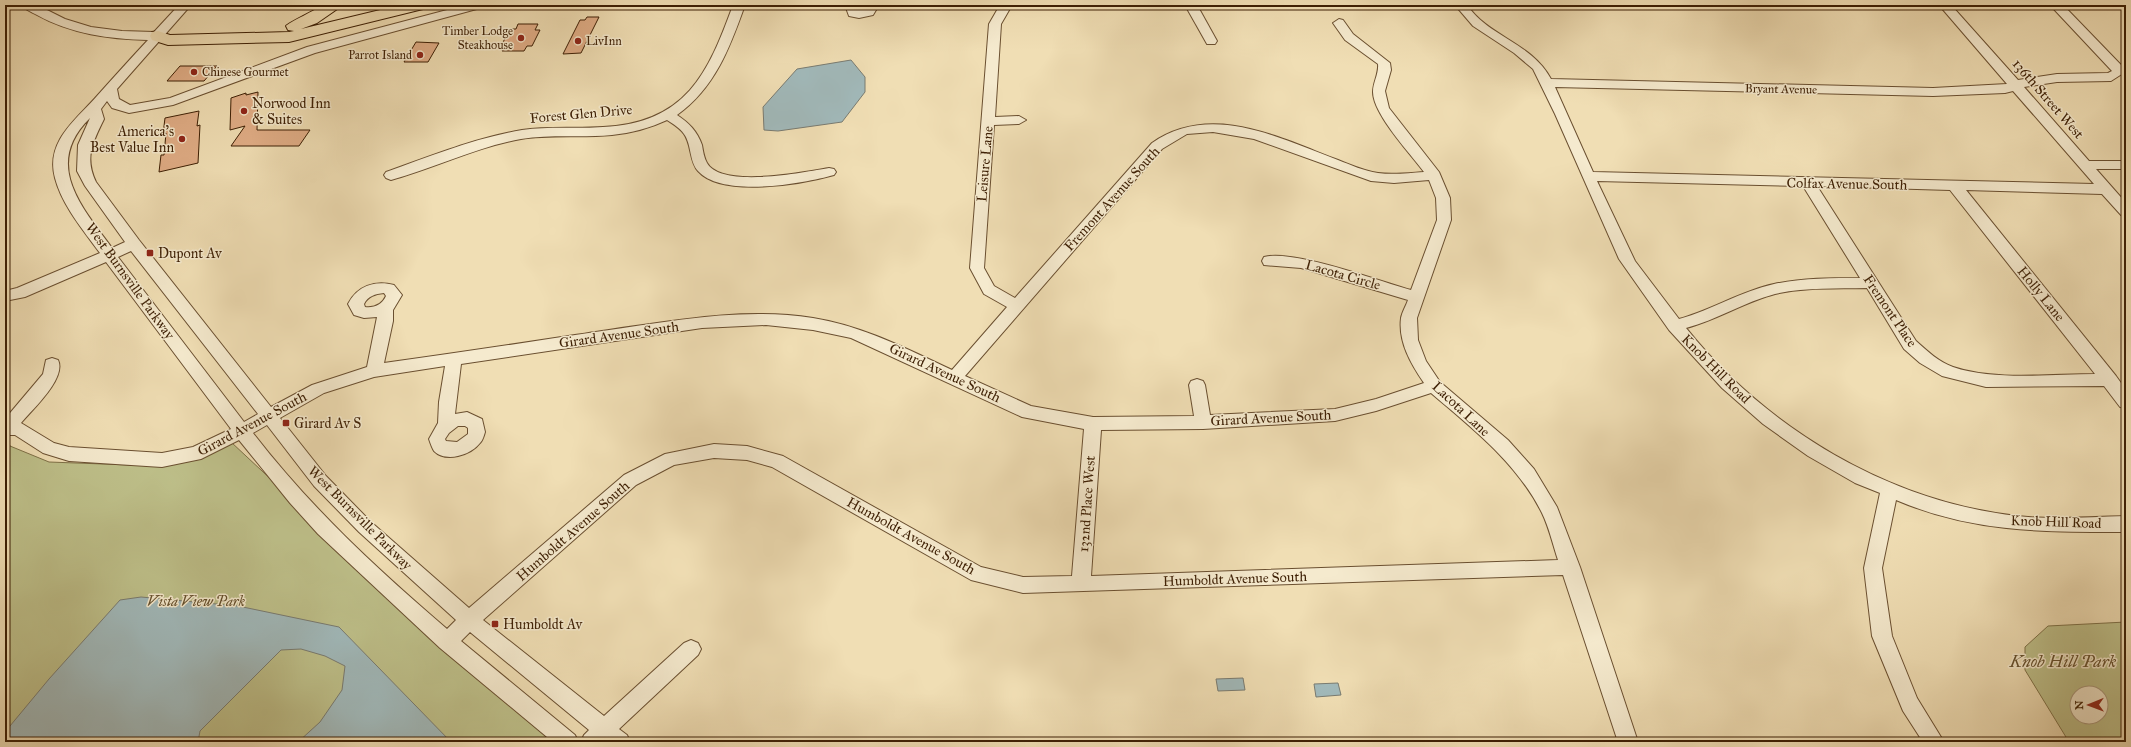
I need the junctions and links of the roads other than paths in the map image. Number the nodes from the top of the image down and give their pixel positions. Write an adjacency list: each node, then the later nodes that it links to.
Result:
1 (28, 5): 15 (street)
2 (185, 5): 15 (street, West Burnsville Parkway)
3 (335, 5): 15 (highway)
4 (421, 5): 15 (highway)
5 (480, 5): 21 (street)
6 (739, 5): 22 (street, Forest Glen Drive)
7 (851, 5): 8 (street)
8 (873, 5)
9 (1006, 5): 24 (street, Leisure Lane)
10 (1191, 5): 16 (street)
11 (1461, 5): 17 (street, Knob Hill Road)
12 (1945, 5): 18 (street, 136th Street West)
13 (2056, 5): 18 (street, Bryant Avenue)
14 (1338, 23): 29 (street, Lacota Lane)
15 (158, 36): 19 (street, West Burnsville Parkway)
16 (1211, 41)
17 (1547, 83): 18 (street, Bryant Avenue); 30 (street, Knob Hill Road)
18 (2015, 85): 25 (street, 136th Street West)
19 (111, 89): 20 (street, West Burnsville Parkway); 21 (street)
20 (94, 108): 21 (street); 35 (street, West Burnsville Parkway); 36 (street, West Burnsville Parkway)
21 (129, 108)
22 (669, 114): 27 (street); 28 (street, Forest Glen Drive)
23 (1019, 120): 24 (street)
24 (988, 121): 41 (street, Leisure Lane)
25 (2084, 165): 26 (street); 33 (street, 136th Street West)
26 (2126, 165)
27 (829, 172)
28 (391, 175)
29 (1434, 175): 40 (street, Lacota Lane); 41 (street, Fremont Avenue South)
30 (1589, 176): 31 (street, Colfax Avenue South); 43 (street, Knob Hill Road)
31 (1808, 183): 32 (street, Colfax Avenue South); 38 (street, Fremont Place)
32 (1955, 186): 33 (street, Colfax Avenue South); 48 (street, Holly Lane)
33 (2105, 189): 34 (street, 136th Street West)
34 (2126, 212)
35 (134, 244): 36 (street); 52 (street, West Burnsville Parkway)
36 (110, 256): 39 (street); 57 (street, West Burnsville Parkway)
37 (1268, 261): 40 (street, Lacota Circle)
38 (1871, 283): 43 (street); 48 (street, Fremont Place)
39 (5, 296)
40 (1416, 297): 50 (street, Lacota Lane)
41 (1017, 306): 47 (street, Fremont Avenue South)
42 (385, 308): 46 (street)
43 (1674, 326): 58 (street, Knob Hill Road)
44 (454, 359): 46 (street, Girard Avenue South); 47 (street, Girard Avenue South); 55 (street)
45 (52, 364): 56 (street)
46 (374, 371): 52 (street, Girard Avenue South)
47 (954, 378): 54 (street, Girard Avenue South)
48 (2110, 380): 51 (street, Holly Lane)
49 (1197, 385): 53 (street)
50 (1434, 386): 53 (street, Girard Avenue South); 60 (street, Lacota Lane)
51 (2126, 402)
52 (268, 416): 57 (street, Girard Avenue South); 62 (street, West Burnsville Parkway)
53 (1203, 422): 54 (street, Girard Avenue South)
54 (1093, 424): 61 (street, 132nd Place West)
55 (446, 425)
56 (6, 428): 57 (street, Girard Avenue South)
57 (242, 431): 63 (street, West Burnsville Parkway)
58 (1889, 490): 59 (street, Knob Hill Road); 69 (street)
59 (2126, 524)
60 (1571, 567): 61 (street, Humboldt Avenue South); 68 (street, Lacota Lane)
61 (1081, 584): 62 (street, Humboldt Avenue South)
62 (469, 620): 63 (street, Humboldt Avenue South); 65 (street, West Burnsville Parkway)
63 (447, 642): 66 (street, West Burnsville Parkway)
64 (691, 648): 65 (street)
65 (598, 736): 67 (street, West Burnsville Parkway)
66 (568, 742)
67 (620, 742)
68 (1628, 742)
69 (1934, 742)

